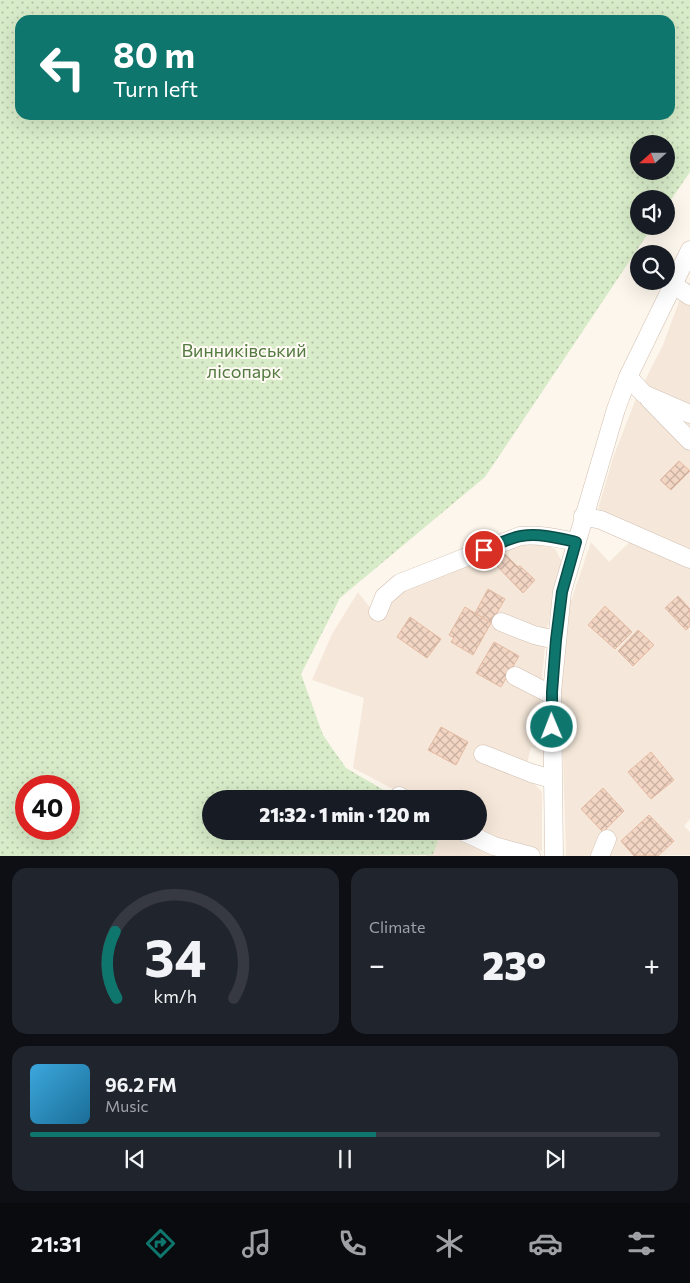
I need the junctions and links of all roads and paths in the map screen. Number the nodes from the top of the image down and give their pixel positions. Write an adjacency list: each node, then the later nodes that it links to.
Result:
1 (690, 250): 2 (street)
2 (675, 278)
3 (675, 286): 5 (street)
4 (669, 290): 6 (street)
5 (690, 296)
6 (628, 377): 7 (street); 10 (street)
7 (644, 394): 8 (street); 9 (street)
8 (690, 414)
9 (690, 441)
10 (583, 516): 11 (street); 12 (street)
11 (576, 542): 13 (street); 15 (street)
12 (690, 559)
13 (378, 612)
14 (502, 622): 15 (street)
15 (556, 640): 17 (street)
16 (517, 670): 17 (street)
17 (552, 687): 19 (street)
18 (483, 754): 19 (street)
19 (552, 780): 23 (street)
20 (607, 839): 24 (street)
21 (481, 840): 22 (street)
22 (531, 856)
23 (554, 856)
24 (600, 856)

